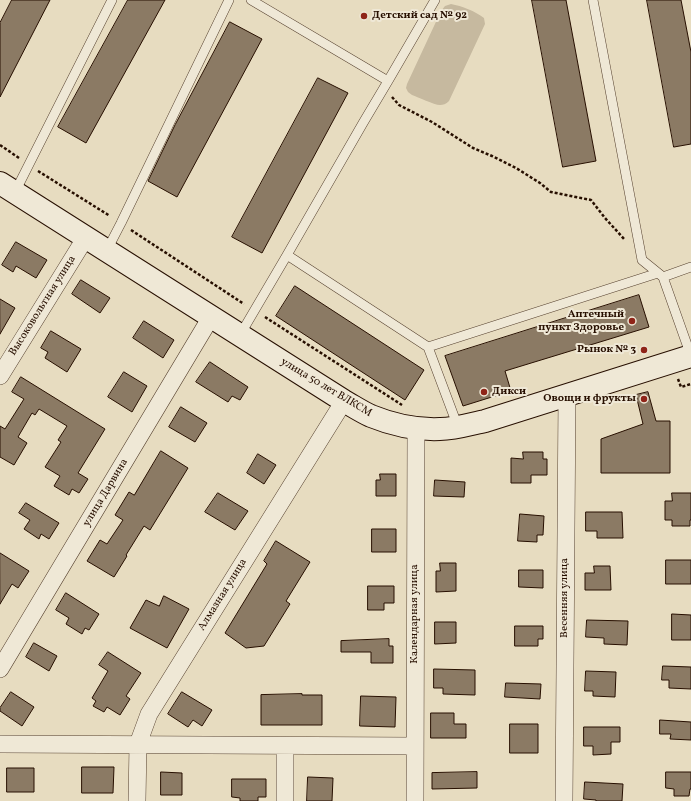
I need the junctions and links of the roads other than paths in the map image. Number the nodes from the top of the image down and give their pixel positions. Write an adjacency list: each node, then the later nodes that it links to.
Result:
1 (112, 0): 7 (lane)
2 (229, 0): 9 (lane)
3 (251, 0): 6 (lane)
4 (435, 0): 6 (lane)
5 (593, 0): 12 (lane)
6 (388, 81): 10 (lane)
7 (7, 188): 8 (main road, улица 50 лет ВЛКСМ)
8 (86, 237): 9 (main road, улица 50 лет ВЛКСМ); 17 (street, Высоковольтная улица)
9 (106, 250): 13 (main road, улица 50 лет ВЛКСМ)
10 (288, 255): 14 (lane); 15 (lane)
11 (691, 267): 12 (lane)
12 (661, 275): 15 (lane); 16 (lane)
13 (211, 317): 14 (main road, улица 50 лет ВЛКСМ); 22 (street, улица Дарвина)
14 (240, 335): 19 (main road, улица 50 лет ВЛКСМ)
15 (428, 347): 20 (lane)
16 (691, 356): 18 (main road, улица 50 лет ВЛКСМ)
17 (0, 376)
18 (567, 396): 20 (main road, улица 50 лет ВЛКСМ); 30 (street, Весенняя улица)
19 (344, 401): 21 (main road, улица 50 лет ВЛКСМ); 24 (street, Алмазная улица)
20 (458, 427): 21 (main road, улица 50 лет ВЛКСМ)
21 (416, 428): 26 (street, Календарная улица)
22 (0, 669)
23 (0, 744): 24 (street)
24 (138, 744): 25 (street); 27 (street, Алмазная улица)
25 (285, 746): 26 (street); 28 (street)
26 (415, 746): 29 (street, Календарная улица)
27 (137, 801)
28 (285, 801)
29 (415, 801)
30 (564, 801)

